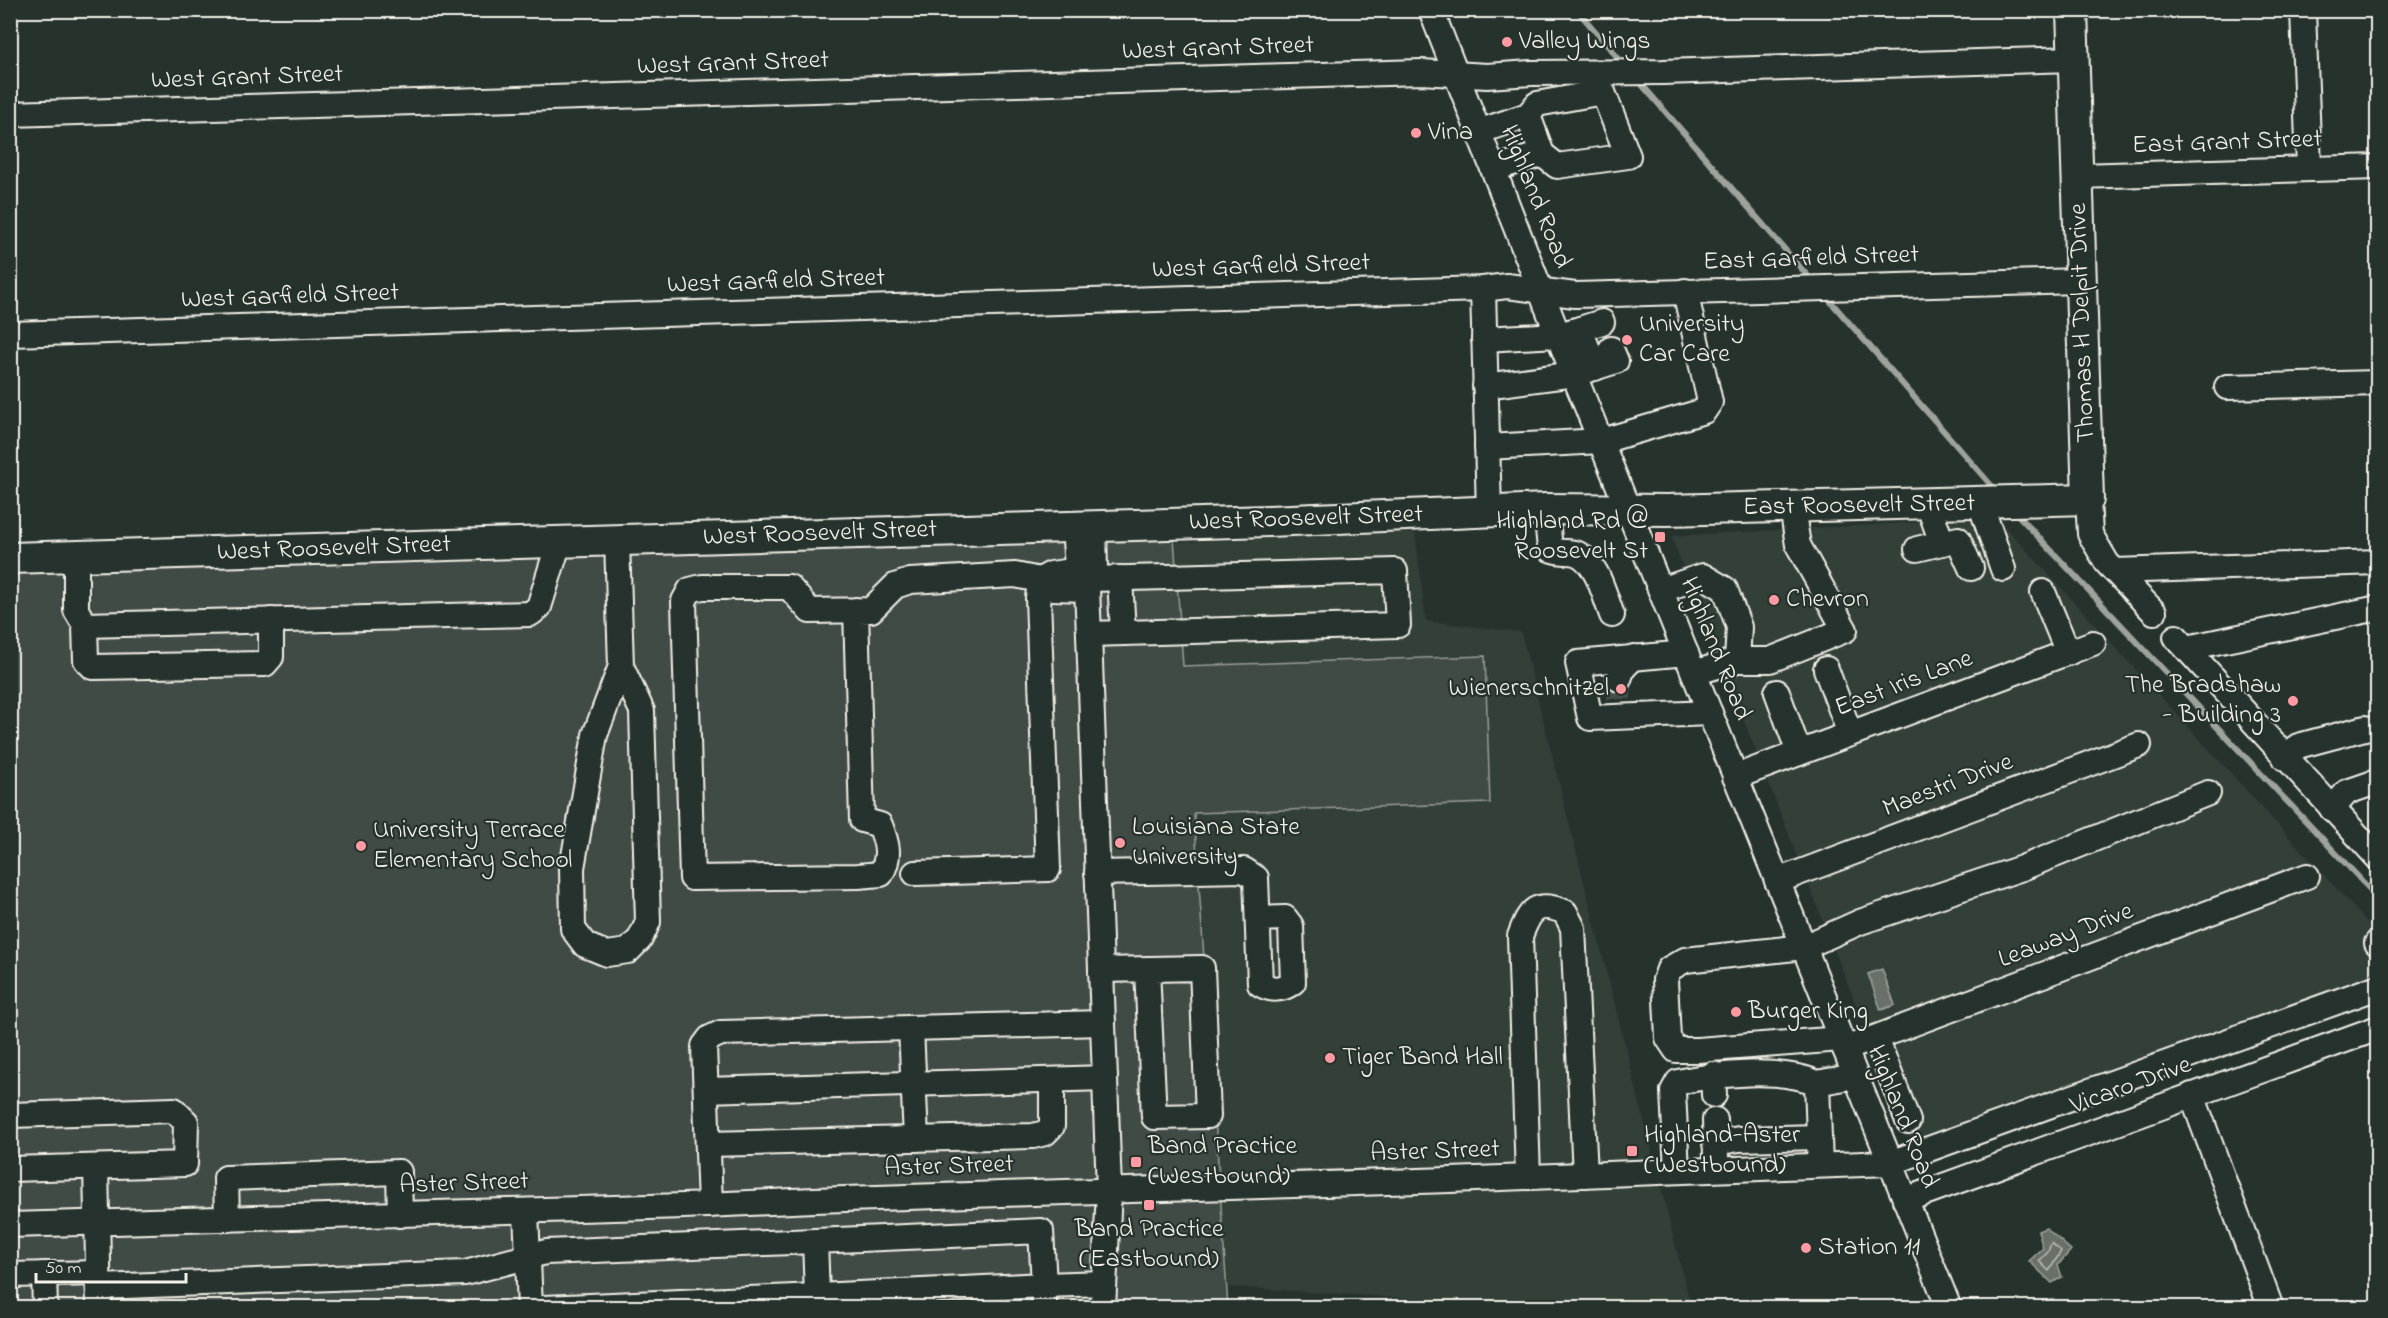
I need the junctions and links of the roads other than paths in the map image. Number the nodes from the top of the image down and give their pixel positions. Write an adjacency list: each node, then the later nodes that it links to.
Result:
1 (1431, 10): 6 (street, Highland Road)
2 (2073, 10): 4 (main road, Thomas H Delpit Drive)
3 (2303, 10): 12 (street)
4 (2074, 59): 5 (street); 14 (main road, Thomas H Delpit Drive)
5 (1531, 73): 6 (street); 7 (street)
6 (1456, 74): 8 (street, West Grant Street); 9 (street, Highland Road)
7 (1532, 110): 9 (street); 10 (street); 10 (street)
8 (10, 114)
9 (1478, 132): 13 (street, Highland Road)
10 (1542, 154): 13 (street)
11 (2378, 167): 12 (street, East Grant Street)
12 (2309, 168): 14 (street, East Grant Street)
13 (1493, 169): 17 (street, Highland Road)
14 (2078, 176): 15 (main road, Thomas H Delpit Drive)
15 (2081, 281): 18 (street, East Garfield Street); 29 (main road, Thomas H Delpit Drive)
16 (1483, 289): 17 (street, West Garfield Street); 21 (street, West Garfield Street); 22 (street)
17 (1542, 291): 19 (street, East Garfield Street); 20 (street, Highland Road)
18 (1685, 291): 19 (street, East Garfield Street); 27 (street)
19 (1595, 294): 20 (street)
20 (1591, 332): 22 (street); 23 (street, Highland Road); 23 (street)
21 (10, 334)
22 (1484, 339): 25 (street)
23 (1585, 371): 25 (street); 27 (street, Highland Road)
24 (2378, 383): 26 (street)
25 (1485, 386): 28 (street)
26 (2227, 387)
27 (1602, 441): 28 (street); 34 (street, Highland Road)
28 (1487, 447): 35 (street)
29 (2088, 500): 30 (main road, East Roosevelt Street); 46 (street, Thomas H Delpit Drive)
30 (1980, 503): 31 (main road, East Roosevelt Street); 45 (street)
31 (1928, 504): 32 (main road, East Roosevelt Street); 39 (street)
32 (1792, 507): 34 (main road, East Roosevelt Street); 63 (street)
33 (1546, 509): 34 (main road, West Roosevelt Street); 35 (main road, West Roosevelt Street); 55 (street)
34 (1629, 510): 50 (street, Highland Road)
35 (1489, 513): 36 (main road, West Roosevelt Street)
36 (1084, 526): 37 (main road, West Roosevelt Street); 48 (street)
37 (617, 540): 38 (main road, West Roosevelt Street); 65 (street)
38 (559, 542): 41 (main road, West Roosevelt Street); 56 (street)
39 (1942, 543): 40 (street); 44 (street)
40 (1917, 549)
41 (76, 556): 42 (main road, West Roosevelt Street); 57 (street)
42 (10, 558)
43 (2378, 562): 46 (street)
44 (1971, 568)
45 (2003, 569)
46 (2115, 571): 54 (street, Thomas H Delpit Drive)
47 (1120, 578): 48 (street); 58 (street); 58 (street)
48 (1086, 579): 49 (street); 59 (street)
49 (1040, 580): 53 (street); 80 (street)
50 (1661, 590): 63 (street); 64 (street, Highland Road)
51 (2043, 592): 61 (street)
52 (2378, 608): 74 (street)
53 (856, 610): 53 (street)
54 (2154, 612)
55 (1612, 615)
56 (271, 620): 57 (street); 57 (street)
57 (85, 625)
58 (1123, 633): 59 (street)
59 (1089, 634): 81 (street)
60 (2093, 643): 61 (street, East Iris Lane)
61 (2068, 653): 71 (street, East Iris Lane)
62 (1634, 657): 64 (street); 68 (street); 68 (street)
63 (1737, 660): 64 (street)
64 (1690, 663): 69 (street, Highland Road)
65 (621, 666): 65 (street)
66 (1826, 669): 71 (street)
67 (1777, 692): 73 (street)
68 (1622, 698): 69 (street)
69 (1710, 713): 75 (street, Highland Road)
70 (2365, 728): 74 (street)
71 (1850, 734): 73 (street, East Iris Lane)
72 (2139, 745): 83 (street, Maestri Drive)
73 (1799, 753): 75 (street, East Iris Lane)
74 (2285, 758): 78 (street)
75 (1735, 777): 83 (street, Highland Road)
76 (2376, 782): 78 (street)
77 (2208, 793): 85 (street)
78 (2332, 809): 79 (street)
79 (2378, 858)
80 (915, 873)
81 (1097, 873): 84 (street); 87 (street)
82 (2307, 876): 92 (street, Leaway Drive)
83 (1777, 881): 85 (street, Highland Road)
84 (1258, 919)
85 (1804, 947): 93 (street, Highland Road); 93 (street, Leaway Drive)
86 (1146, 969): 86 (street); 87 (street)
87 (1101, 970): 89 (street)
88 (2378, 987): 106 (street, Aster Street)
89 (1103, 1023): 90 (street); 95 (street)
90 (911, 1028): 98 (street); 99 (street)
91 (2378, 1028): 100 (street, Vicaro Drive)
92 (1876, 1038): 93 (street, Leaway Drive); 102 (street)
93 (1843, 1044): 94 (street, Highland Road)
94 (1855, 1076): 97 (street); 102 (street, Highland Road)
95 (1105, 1078): 96 (street); 114 (street)
96 (1052, 1080): 98 (street); 104 (street)
97 (1818, 1083): 103 (street); 111 (street)
98 (913, 1084): 99 (street); 104 (street)
99 (706, 1090): 105 (street)
100 (2192, 1095): 115 (street, Vicaro Drive); 135 (street)
101 (10, 1115): 108 (street)
102 (1878, 1132): 106 (street, Highland Road)
103 (1818, 1137): 107 (street); 110 (street)
104 (916, 1139): 105 (street)
105 (708, 1143): 116 (street)
106 (1890, 1163): 107 (street, Aster Street); 115 (street, Highland Road)
107 (1820, 1165): 110 (street, Aster Street)
108 (96, 1167): 109 (street); 120 (street)
109 (10, 1169)
110 (1716, 1169): 111 (street, Aster Street)
111 (1677, 1171): 112 (street, Aster Street)
112 (1585, 1174): 113 (street, Aster Street); 113 (street)
113 (1528, 1177): 114 (street, Aster Street)
114 (1109, 1191): 116 (street, Aster Street); 126 (street)
115 (1905, 1200): 134 (street, Highland Road)
116 (710, 1205): 117 (street, Aster Street)
117 (526, 1211): 118 (street, Aster Street); 123 (street)
118 (400, 1215): 119 (street, Aster Street); 119 (street)
119 (226, 1219): 120 (street, Aster Street)
120 (98, 1222): 121 (street, Aster Street); 127 (street)
121 (10, 1225)
122 (815, 1241): 123 (street); 128 (street); 129 (street)
123 (528, 1257): 127 (street); 131 (street)
124 (44, 1274): 125 (street); 127 (street); 130 (street)
125 (10, 1275)
126 (1104, 1283): 129 (street); 133 (street)
127 (99, 1289)
128 (817, 1296): 129 (street); 132 (street)
129 (1044, 1296)
130 (45, 1308)
131 (530, 1308)
132 (544, 1308)
133 (1103, 1308)
134 (1949, 1308)
135 (2271, 1308)

